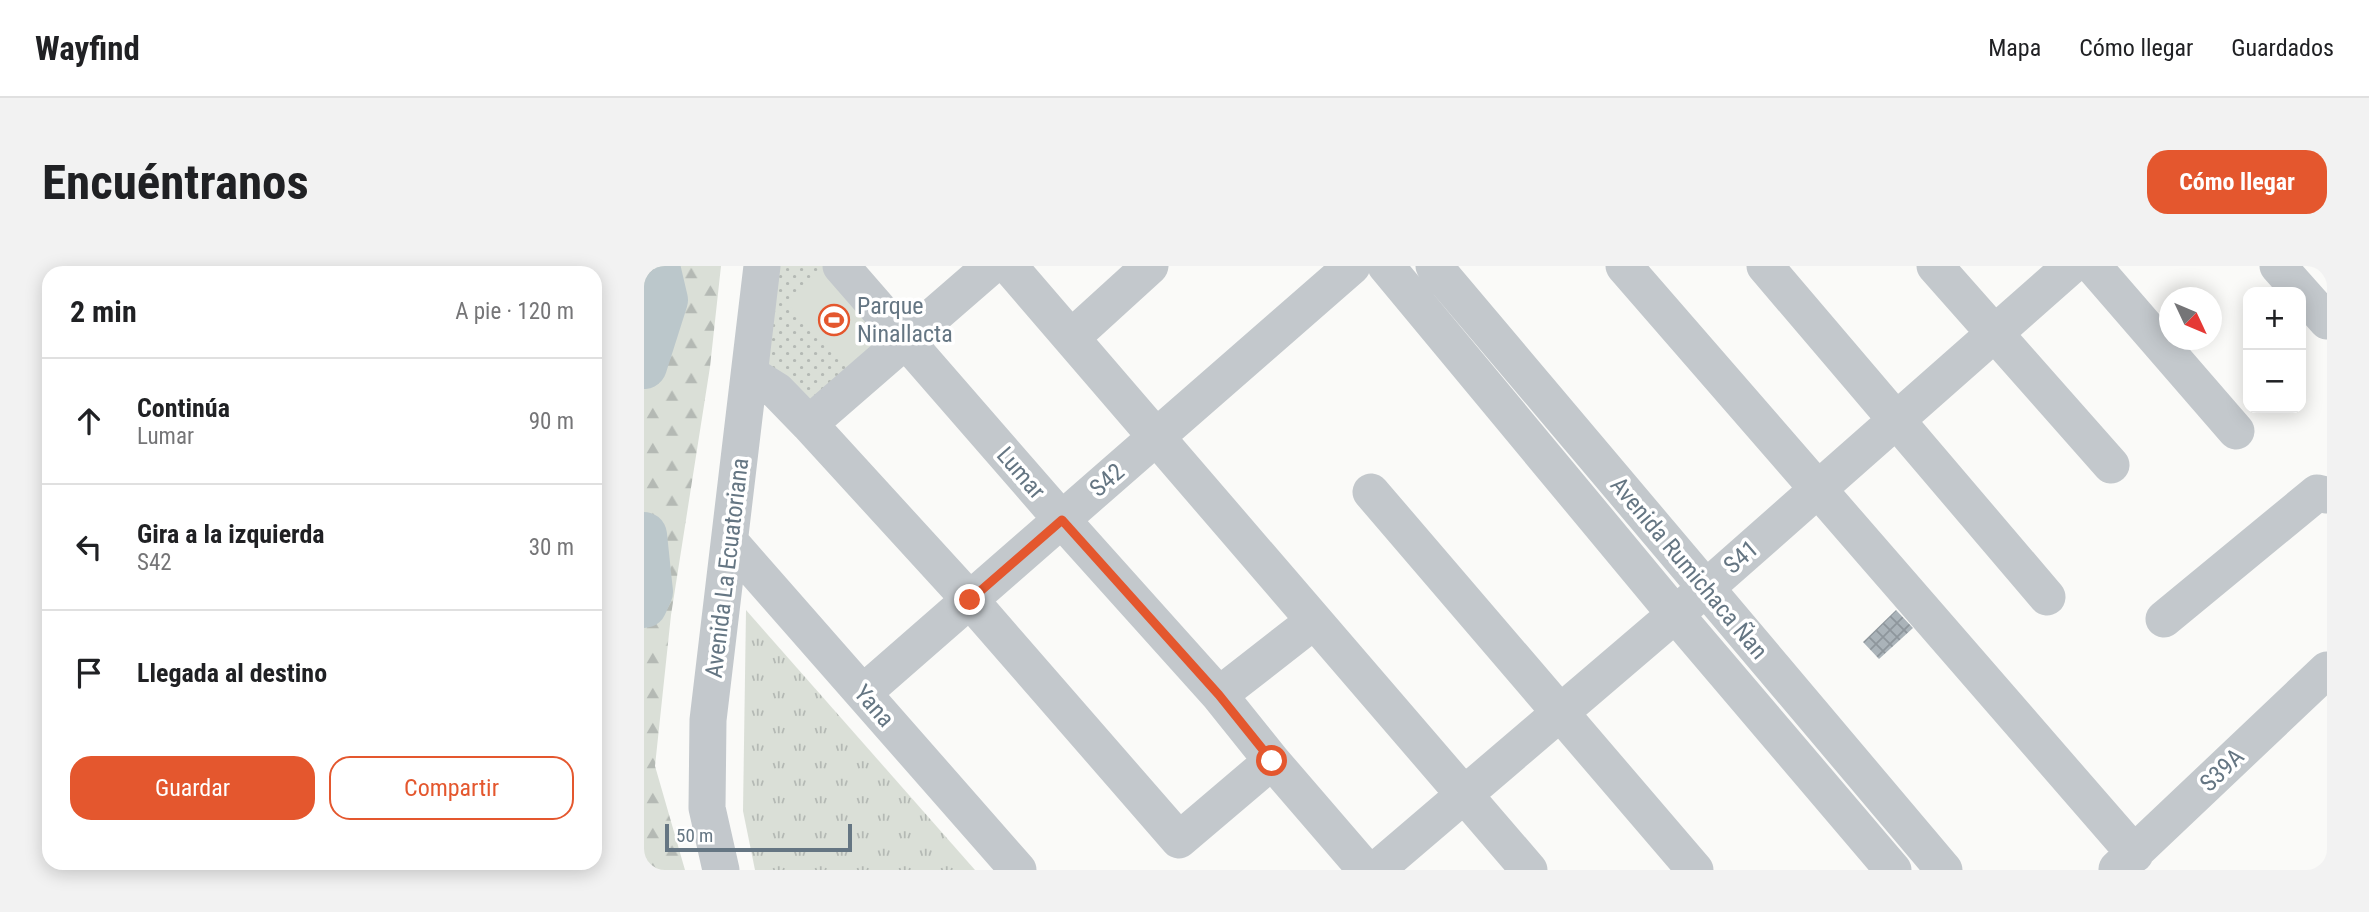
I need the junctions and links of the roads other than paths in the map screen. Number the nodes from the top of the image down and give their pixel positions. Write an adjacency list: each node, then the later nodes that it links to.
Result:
1 (762, 266): 19 (street, Avenida La Ecuatoriana)
2 (841, 266): 18 (street, Lumar)
3 (991, 266): 18 (street)
4 (1009, 266): 17 (street)
5 (1150, 266): 17 (street)
6 (1352, 266): 23 (street, S42)
7 (1386, 266): 33 (street, Avenida Rumichaca Ñan)
8 (1434, 266): 30 (street, Avenida Rumichaca Ñan)
9 (1624, 266): 25 (street)
10 (1765, 266): 20 (street)
11 (1935, 266): 16 (street)
12 (2071, 266): 16 (street, S41)
13 (2093, 266): 22 (street)
14 (2278, 266): 15 (street)
15 (2325, 315)
16 (1994, 334): 20 (street, S41); 24 (street)
17 (1071, 338): 23 (street)
18 (906, 341): 21 (street); 28 (street, Lumar)
19 (750, 374): 21 (street); 29 (street, Avenida La Ecuatoriana)
20 (1897, 419): 25 (street, S41); 31 (street)
21 (809, 424): 32 (street)
22 (2236, 431)
23 (1156, 437): 28 (street, S42); 35 (street)
24 (2111, 465)
25 (1817, 490): 30 (street, S41); 42 (street)
26 (1371, 492): 39 (street)
27 (2327, 495): 34 (street)
28 (1062, 520): 32 (street, S42); 38 (street, Lumar)
29 (730, 542): 37 (street, Yana); 43 (street, Avenida La Ecuatoriana)
30 (1706, 588): 33 (street, S41); 50 (street, Avenida Rumichaca Ñan)
31 (2047, 597)
32 (970, 600): 37 (street, S42); 40 (street)
33 (1675, 614): 39 (street, S41); 49 (street, Avenida Rumichaca Ñan)
34 (2164, 619)
35 (1314, 621): 38 (street); 41 (street)
36 (2327, 670): 42 (street, S39A)
37 (863, 693): 44 (street, Yana)
38 (1219, 695): 40 (street, Lumar)
39 (1560, 713): 41 (street, S41); 48 (street)
40 (1272, 761): 45 (street, Lumar)
41 (1464, 795): 46 (street, S41); 47 (street)
42 (2126, 862)
43 (721, 870)
44 (1018, 870)
45 (1366, 870)
46 (1376, 870)
47 (1529, 870)
48 (1695, 870)
49 (1893, 870)
50 (1944, 870)

